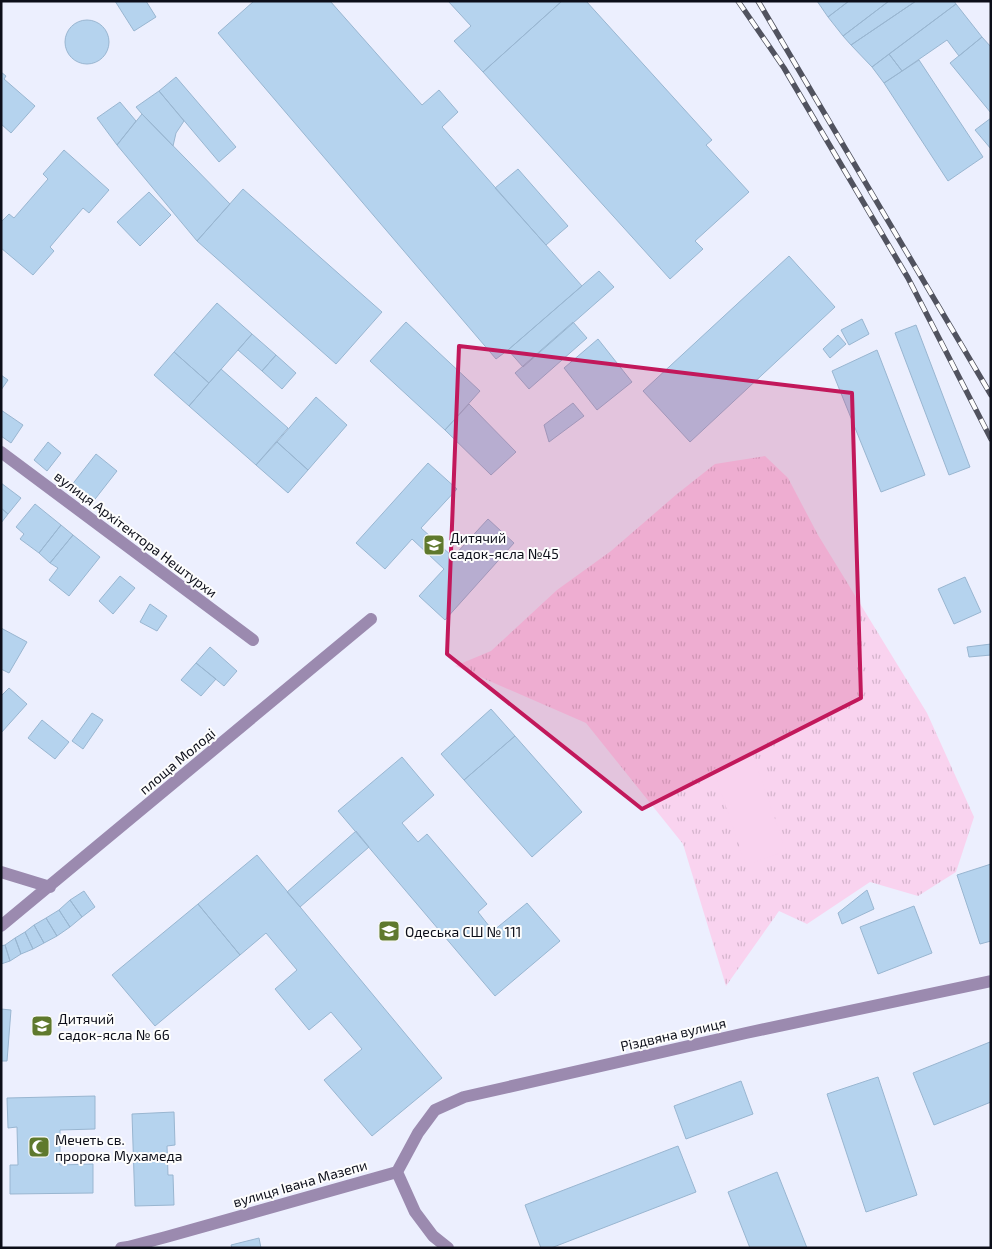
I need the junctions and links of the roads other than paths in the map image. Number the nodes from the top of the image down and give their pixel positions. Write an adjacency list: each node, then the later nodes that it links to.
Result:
1 (1, 452): 3 (street, вулиця Архітектора Нештурхи)
2 (371, 618): 5 (street, площа Молоді)
3 (253, 640)
4 (1, 872): 5 (street)
5 (50, 887): 6 (street, площа Молоді)
6 (1, 926)
7 (991, 981): 8 (street, Різдвяна вулиця)
8 (397, 1172): 9 (street, вулиця Івана Мазепи); 10 (street)
9 (121, 1248)
10 (448, 1248)

